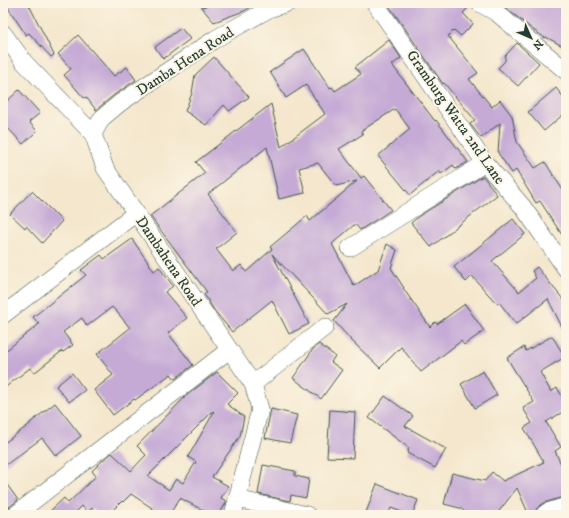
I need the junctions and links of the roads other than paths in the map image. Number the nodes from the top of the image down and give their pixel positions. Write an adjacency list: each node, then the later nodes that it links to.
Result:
1 (288, 3): 6 (street, Damba Hena Road)
2 (375, 3): 7 (street, Gramburg Watta 2nd Lane)
3 (479, 3): 5 (street)
4 (3, 33): 6 (street, Dambahena Road)
5 (566, 70)
6 (93, 134): 8 (street, Dambahena Road)
7 (485, 163): 9 (street); 10 (street, Gramburg Watta 2nd Lane)
8 (136, 213): 11 (street); 13 (street, Dambahena Road)
9 (350, 248)
10 (566, 269)
11 (3, 315)
12 (325, 327): 14 (street)
13 (229, 350): 14 (street, Dambahena Road); 17 (street)
14 (254, 384): 16 (street, Dambahena Road)
15 (566, 506): 19 (street)
16 (235, 507): 18 (street)
17 (16, 515)
18 (307, 515)
19 (544, 515)

